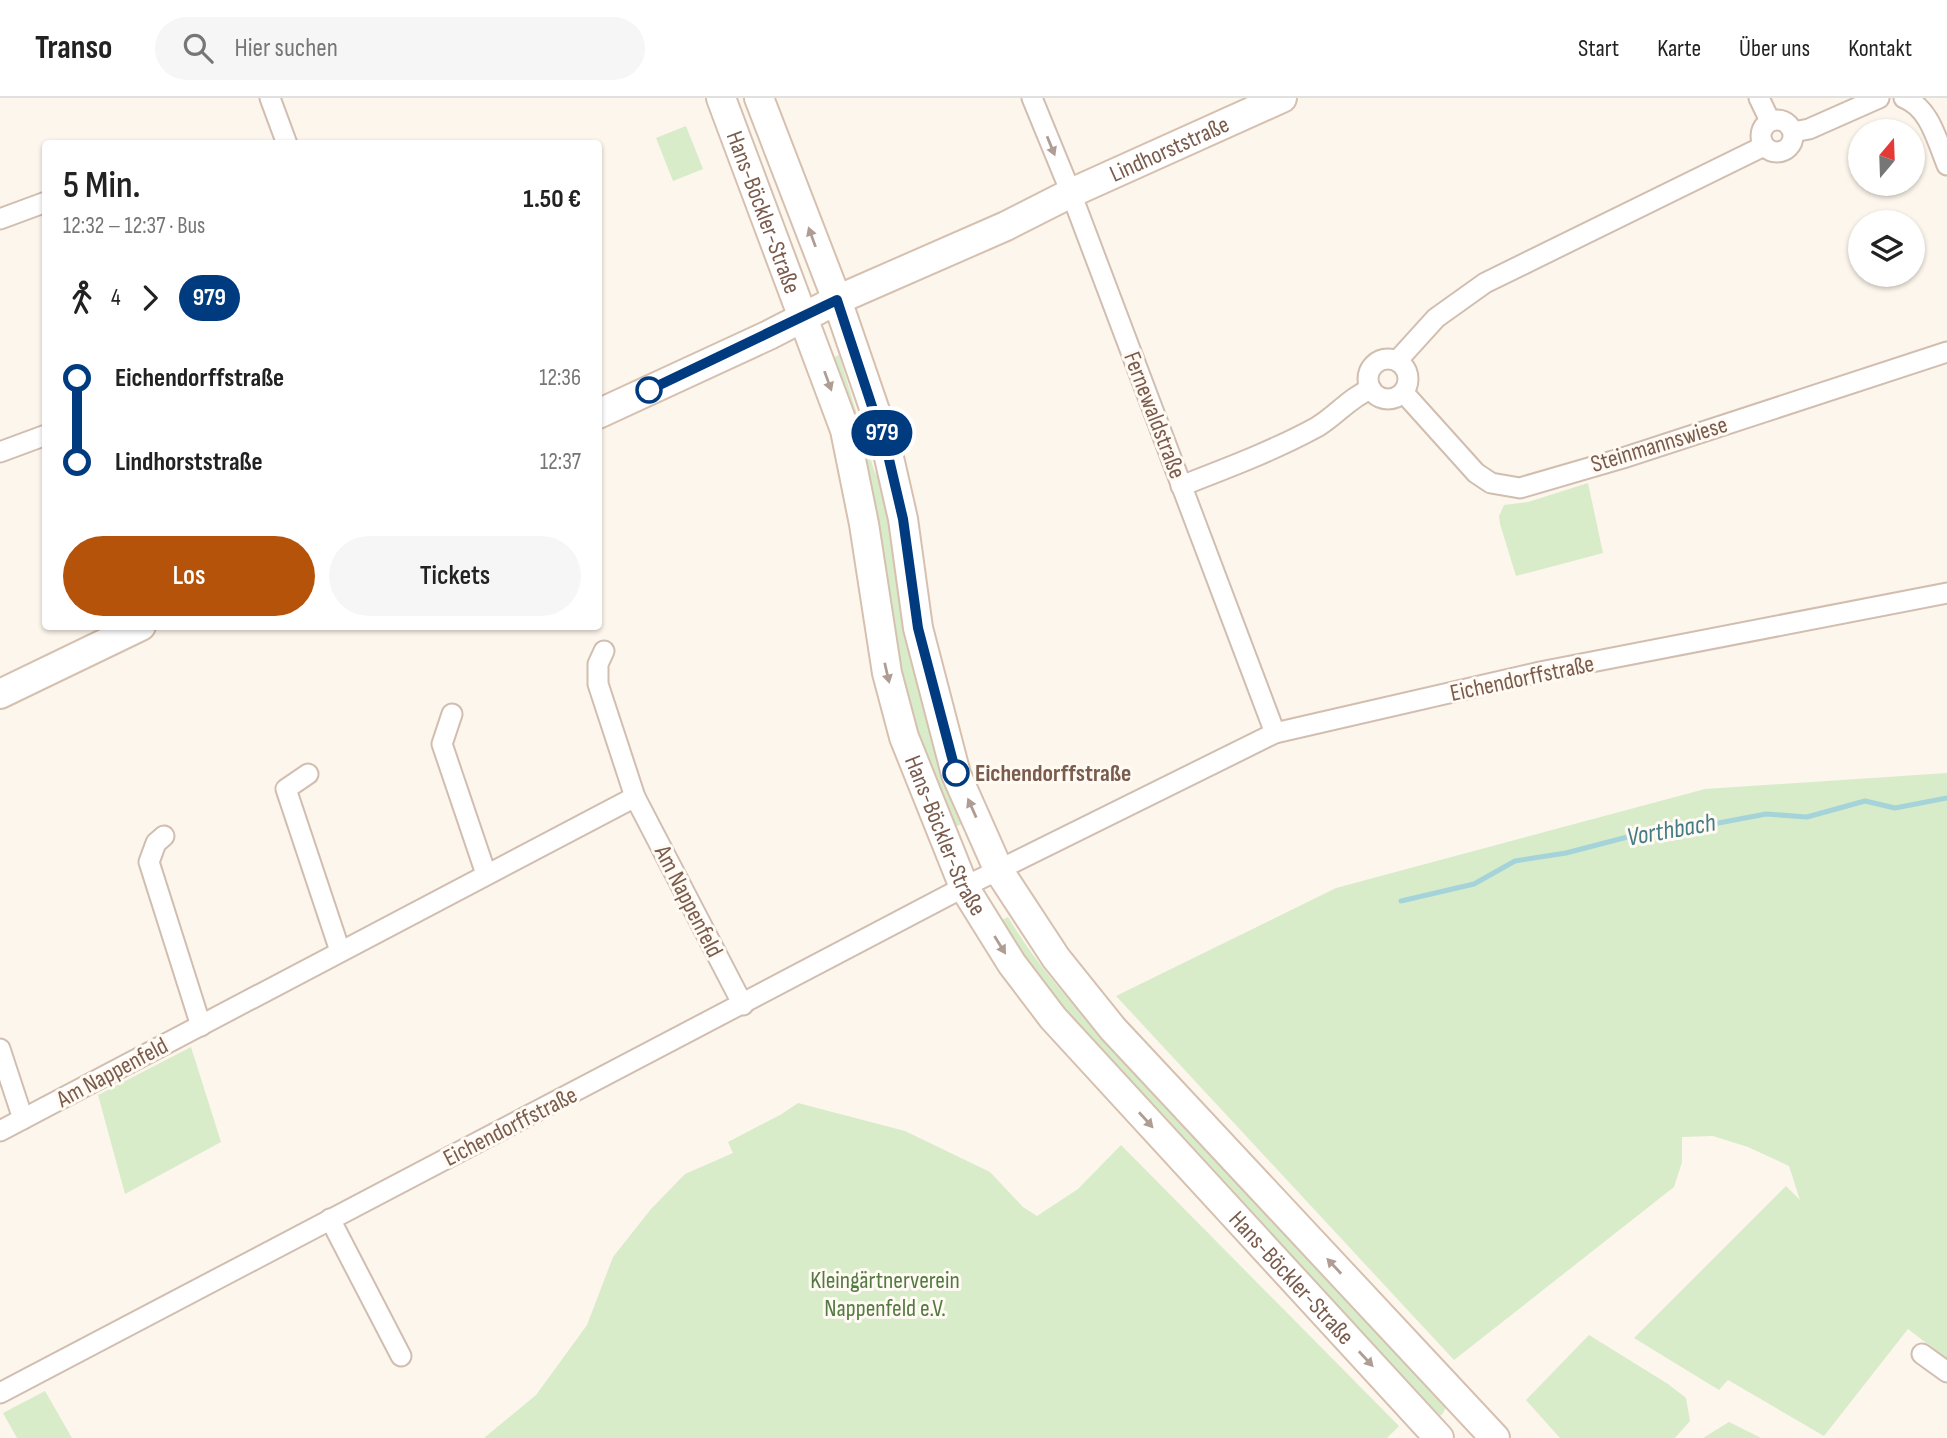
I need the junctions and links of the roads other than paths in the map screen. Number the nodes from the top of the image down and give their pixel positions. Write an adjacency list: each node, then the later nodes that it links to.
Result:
1 (270, 98): 11 (street)
2 (721, 98): 18 (main road, Hans-Böckler-Straße)
3 (759, 98): 17 (main road, Hans-Böckler-Straße, one-way to 3)
4 (1032, 98): 14 (street, Fernewaldstraße, one-way to 14)
5 (1282, 98): 14 (main road, Lindhorststraße)
6 (1759, 98): 9 (street)
7 (1879, 98): 10 (street)
8 (1907, 98): 13 (street)
9 (1770, 121): 10 (street); 12 (street)
10 (1793, 132): 12 (street)
11 (286, 140)
12 (1764, 146): 20 (street)
13 (1947, 165)
14 (1071, 193): 17 (main road, Lindhorststraße); 26 (street, Fernewaldstraße)
15 (42, 203): 16 (street)
16 (0, 219)
17 (837, 300): 18 (main road, Lindhorststraße); 36 (main road, Hans-Böckler-Straße, one-way to 17)
18 (804, 317): 23 (main road, Lindhorststraße); 38 (main road, Hans-Böckler-Straße, one-way to 38)
19 (1947, 352): 22 (street, Steinmannswiese)
20 (1397, 361): 21 (street); 22 (street)
21 (1371, 389): 22 (street); 26 (street)
22 (1404, 393)
23 (602, 412)
24 (42, 436): 25 (street)
25 (0, 452)
26 (1181, 486): 32 (street, Fernewaldstraße)
27 (1947, 593): 32 (street, Eichendorffstraße)
28 (133, 630): 30 (main road)
29 (604, 651): 34 (street, Am Nappenfeld)
30 (0, 694)
31 (452, 714): 37 (street)
32 (1275, 733): 36 (street, Eichendorffstraße)
33 (308, 774): 39 (street)
34 (635, 797): 37 (street, Am Nappenfeld); 40 (street, Am Nappenfeld)
35 (163, 836): 41 (street)
36 (999, 871): 38 (street, Eichendorffstraße); 50 (main road, Hans-Böckler-Straße, one-way to 36)
37 (486, 874): 39 (street, Am Nappenfeld)
38 (964, 887): 40 (street, Eichendorffstraße); 51 (main road, Hans-Böckler-Straße, one-way to 51)
39 (340, 951): 41 (street, Am Nappenfeld)
40 (743, 1005): 45 (street, Eichendorffstraße)
41 (201, 1026): 43 (street, Am Nappenfeld)
42 (0, 1049): 43 (street, Am Nappenfeld)
43 (23, 1119): 44 (street, Am Nappenfeld)
44 (0, 1131)
45 (330, 1219): 47 (street); 49 (street, Eichendorffstraße)
46 (1922, 1354): 48 (street)
47 (401, 1356)
48 (1947, 1372)
49 (0, 1393)
50 (1464, 1405): 51 (main road, Hans-Böckler-Straße); 52 (main road, Hans-Böckler-Straße)
51 (1436, 1434)
52 (1495, 1438)

